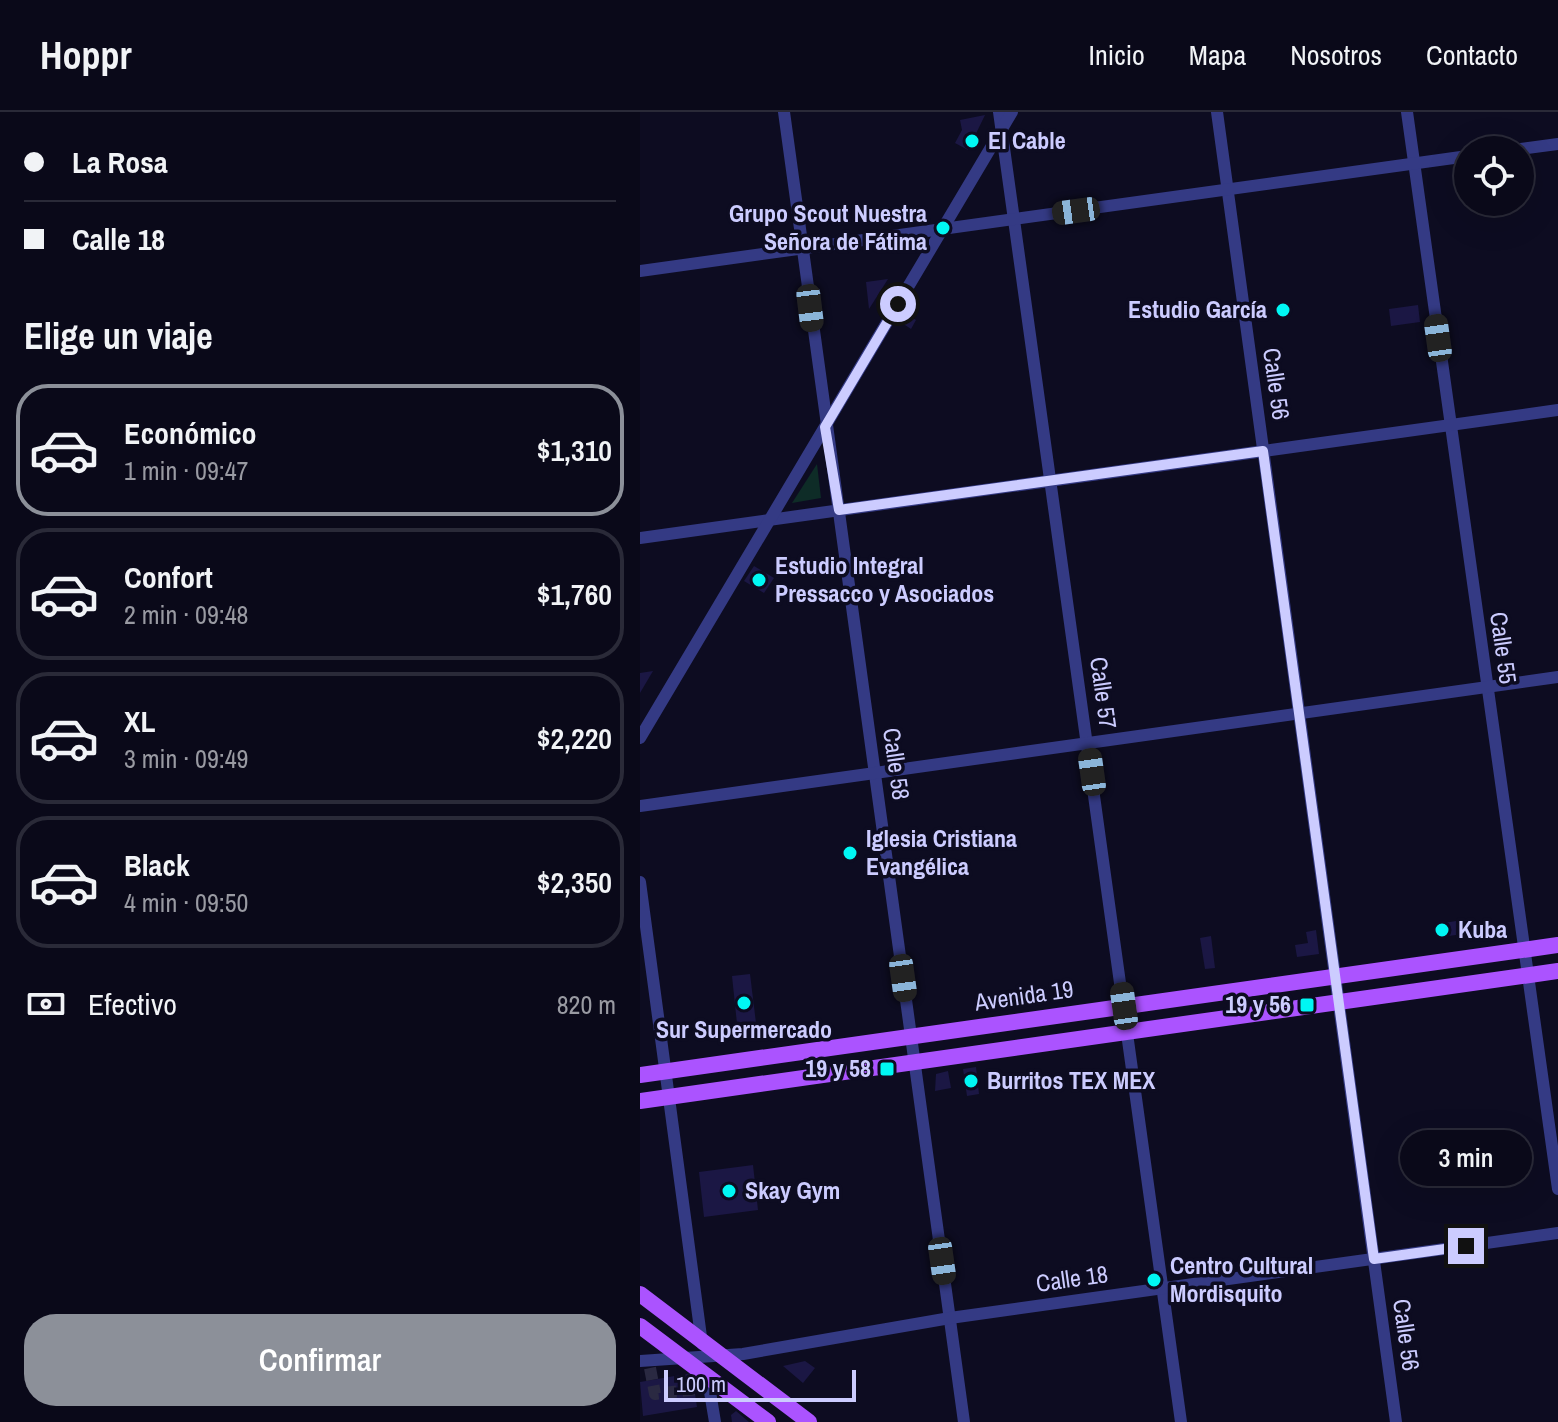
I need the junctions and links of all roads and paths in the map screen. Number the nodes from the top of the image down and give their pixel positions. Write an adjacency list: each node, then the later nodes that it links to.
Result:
1 (784, 112): 14 (street, Calle 58)
2 (999, 112): 6 (street, Calle 57)
3 (1012, 112): 6 (street)
4 (1217, 112): 11 (street, Calle 56)
5 (1407, 112): 10 (street, Calle 55)
6 (1002, 130): 12 (street, Calle 57); 13 (street)
7 (1558, 144): 8 (street)
8 (1534, 147)
9 (1454, 158): 10 (street)
10 (1414, 164): 11 (street); 17 (street, Calle 55)
11 (1227, 190): 12 (street); 19 (street, Calle 56)
12 (1016, 219): 13 (street); 20 (street, Calle 57)
13 (942, 229): 14 (street); 18 (street)
14 (803, 249): 15 (street); 18 (street, Calle 58)
15 (640, 271)
16 (1558, 410): 17 (street)
17 (1450, 425): 19 (street); 25 (street, Calle 55)
18 (825, 427): 21 (street, Calle 58); 22 (street)
19 (1263, 451): 20 (street); 26 (street, Calle 56)
20 (1052, 481): 21 (street); 28 (street, Calle 57)
21 (839, 510): 22 (street); 29 (street, Calle 58)
22 (769, 521): 23 (street); 27 (street)
23 (640, 538)
24 (1558, 677): 25 (street)
25 (1486, 686): 26 (street); 33 (street, Calle 55)
26 (1299, 713): 28 (street); 36 (street, Calle 56)
27 (640, 738)
28 (1088, 743): 29 (street); 38 (street, Calle 57)
29 (875, 773): 30 (street); 40 (street, Calle 58)
30 (640, 806)
31 (640, 882): 42 (street)
32 (1558, 945): 33 (main road, Avenida 19)
33 (1525, 950): 35 (street, Calle 55); 36 (main road, Avenida 19)
34 (1558, 971): 35 (main road, Avenida 19)
35 (1529, 975): 37 (main road, Avenida 19); 46 (street, Calle 55)
36 (1335, 977): 37 (street, Calle 56); 38 (main road, Avenida 19)
37 (1338, 1002): 39 (main road, Avenida 19); 48 (street, Calle 56)
38 (1124, 1006): 39 (street, Calle 57); 40 (main road, Avenida 19)
39 (1127, 1032): 41 (main road, Avenida 19); 49 (street, Calle 57)
40 (911, 1037): 41 (street, Calle 58); 42 (main road, Avenida 19)
41 (914, 1062): 44 (main road, Avenida 19); 51 (street, Calle 58)
42 (666, 1071): 43 (main road, Avenida 19); 44 (street)
43 (640, 1075)
44 (669, 1097): 45 (main road, Avenida 19); 53 (street)
45 (640, 1101)
46 (1558, 1189)
47 (1558, 1233): 48 (street, Calle 18)
48 (1374, 1259): 49 (street, Calle 18); 62 (street, Calle 56)
49 (1162, 1288): 51 (street, Calle 18); 61 (street, Calle 57)
50 (640, 1294): 53 (main road)
51 (950, 1318): 53 (street, Calle 18); 60 (street, Calle 58)
52 (640, 1326): 54 (main road)
53 (709, 1351): 54 (street, Calle 18); 56 (street); 59 (main road)
54 (683, 1358): 55 (street, Calle 18); 56 (main road)
55 (646, 1363)
56 (705, 1384): 57 (street); 58 (main road)
57 (715, 1422)
58 (768, 1422)
59 (809, 1422)
60 (964, 1422)
61 (1181, 1422)
62 (1396, 1422)

